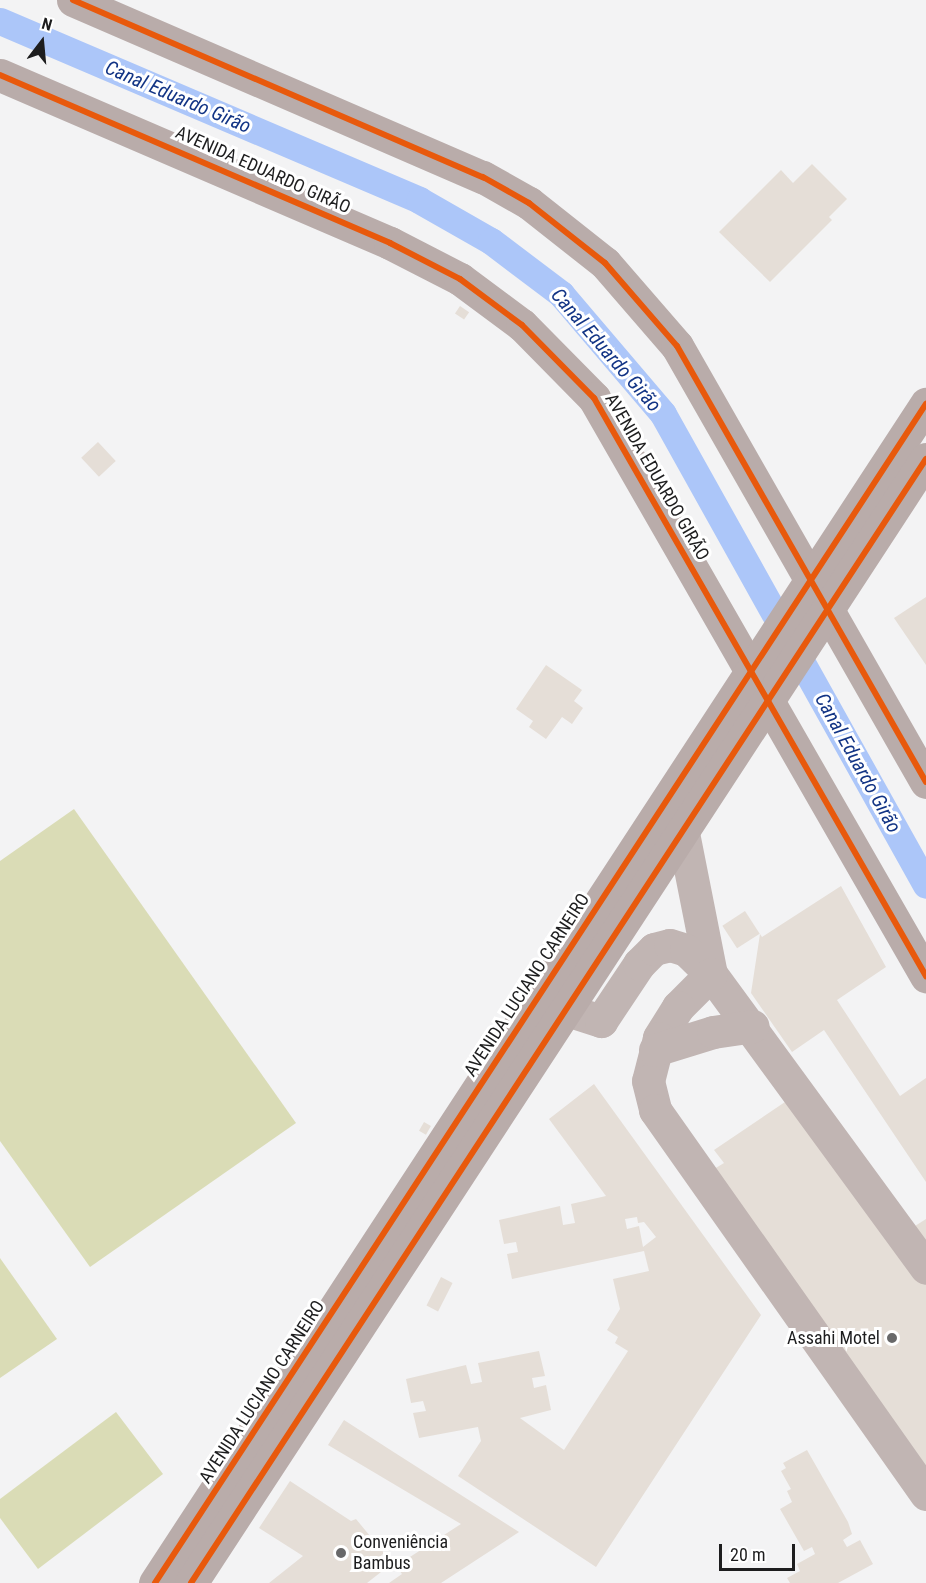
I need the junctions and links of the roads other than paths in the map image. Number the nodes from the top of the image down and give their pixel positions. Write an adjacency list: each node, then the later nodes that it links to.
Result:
1 (72, 0): 5 (main road)
2 (0, 75): 6 (main road, AVENIDA EDUARDO GIRÃO)
3 (926, 404): 5 (main road, AVENIDA LUCIANO CARNEIRO)
4 (926, 459): 5 (main road, AVENIDA LUCIANO CARNEIRO)
5 (814, 604): 6 (main road, AVENIDA LUCIANO CARNEIRO); 7 (main road, AVENIDA LUCIANO CARNEIRO); 8 (main road)
6 (757, 659): 7 (main road, AVENIDA EDUARDO GIRÃO); 16 (main road, AVENIDA LUCIANO CARNEIRO)
7 (776, 692): 9 (main road, AVENIDA LUCIANO CARNEIRO); 11 (main road, AVENIDA EDUARDO GIRÃO)
8 (926, 782)
9 (683, 833): 10 (street); 12 (main road, AVENIDA LUCIANO CARNEIRO)
10 (711, 974): 12 (street); 13 (street); 14 (street)
11 (926, 976)
12 (567, 1010): 16 (main road, AVENIDA LUCIANO CARNEIRO)
13 (753, 1026): 14 (street); 15 (street)
14 (654, 1050): 17 (street)
15 (926, 1268)
16 (274, 1429): 18 (main road, AVENIDA LUCIANO CARNEIRO); 19 (main road, AVENIDA LUCIANO CARNEIRO)
17 (926, 1494)
18 (176, 1551): 19 (street); 20 (main road, AVENIDA LUCIANO CARNEIRO)
19 (195, 1581)
20 (155, 1583)

